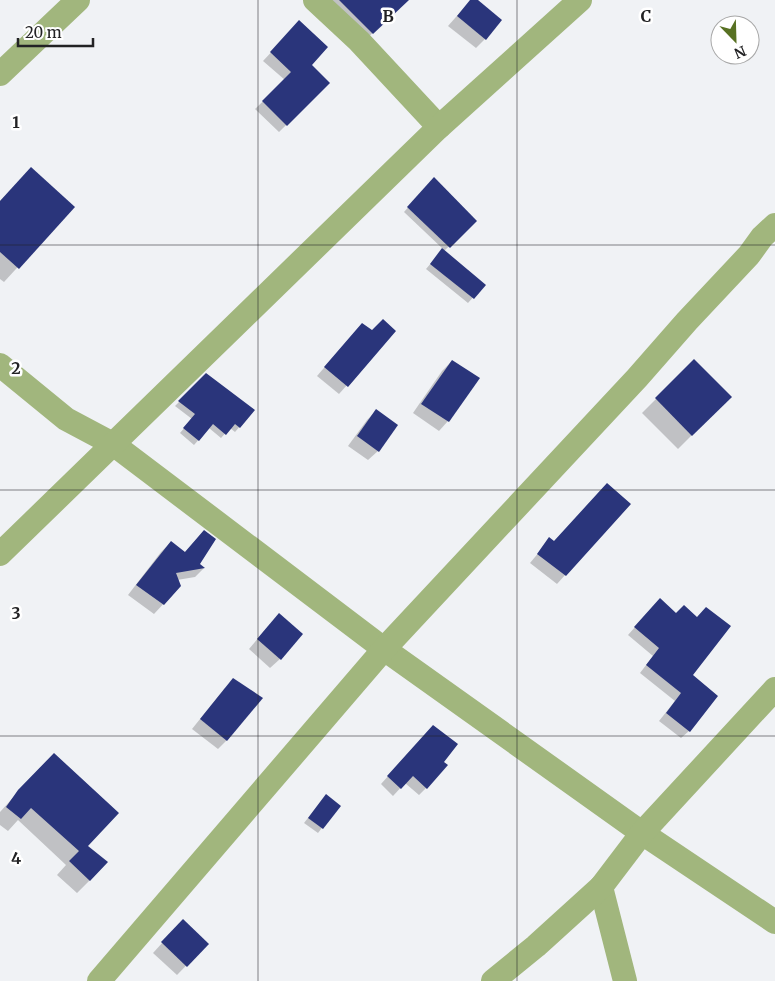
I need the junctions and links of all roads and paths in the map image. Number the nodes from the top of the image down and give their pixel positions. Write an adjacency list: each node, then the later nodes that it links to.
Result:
1 (78, 0): 4 (street)
2 (315, 0): 5 (street)
3 (580, 0): 5 (street)
4 (0, 74)
5 (439, 127): 8 (street)
6 (775, 225): 10 (street)
7 (0, 365): 8 (street)
8 (113, 444): 9 (street); 10 (street)
9 (0, 554)
10 (384, 649): 12 (street); 15 (street)
11 (775, 689): 12 (street)
12 (642, 834): 13 (street); 14 (street)
13 (601, 887): 16 (street); 17 (street)
14 (775, 922)
15 (99, 981)
16 (493, 981)
17 (625, 981)

